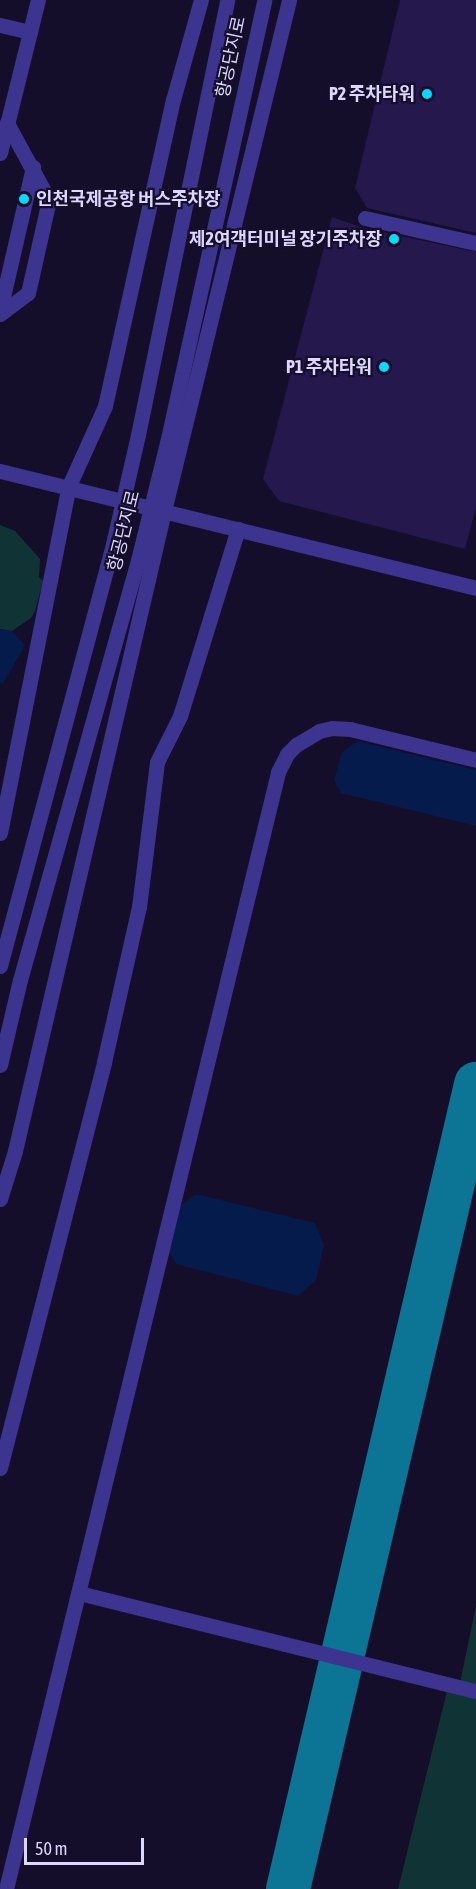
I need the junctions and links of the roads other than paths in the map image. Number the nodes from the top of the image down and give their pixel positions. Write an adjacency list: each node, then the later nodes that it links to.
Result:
1 (38, 0): 7 (street)
2 (201, 0): 16 (street)
3 (227, 0): 22 (street, 항공단지로, bridge)
4 (264, 0): 23 (street, 항공단지로, bridge)
5 (289, 0): 17 (street)
6 (0, 25): 7 (street)
7 (30, 32): 8 (street)
8 (7, 93): 9 (street)
9 (8, 123): 10 (street); 11 (street)
10 (0, 153)
11 (33, 167): 14 (street); 14 (street)
12 (365, 218): 13 (street)
13 (476, 243)
14 (0, 312)
15 (0, 471): 16 (street)
16 (68, 488): 17 (street); 21 (street)
17 (164, 511): 18 (street); 24 (street)
18 (238, 529): 19 (street); 25 (street)
19 (476, 588)
20 (476, 760): 26 (street)
21 (0, 833)
22 (0, 966)
23 (0, 1065)
24 (0, 1199)
25 (0, 1468)
26 (79, 1593): 27 (street); 28 (street)
27 (476, 1691)
28 (6, 1889)

